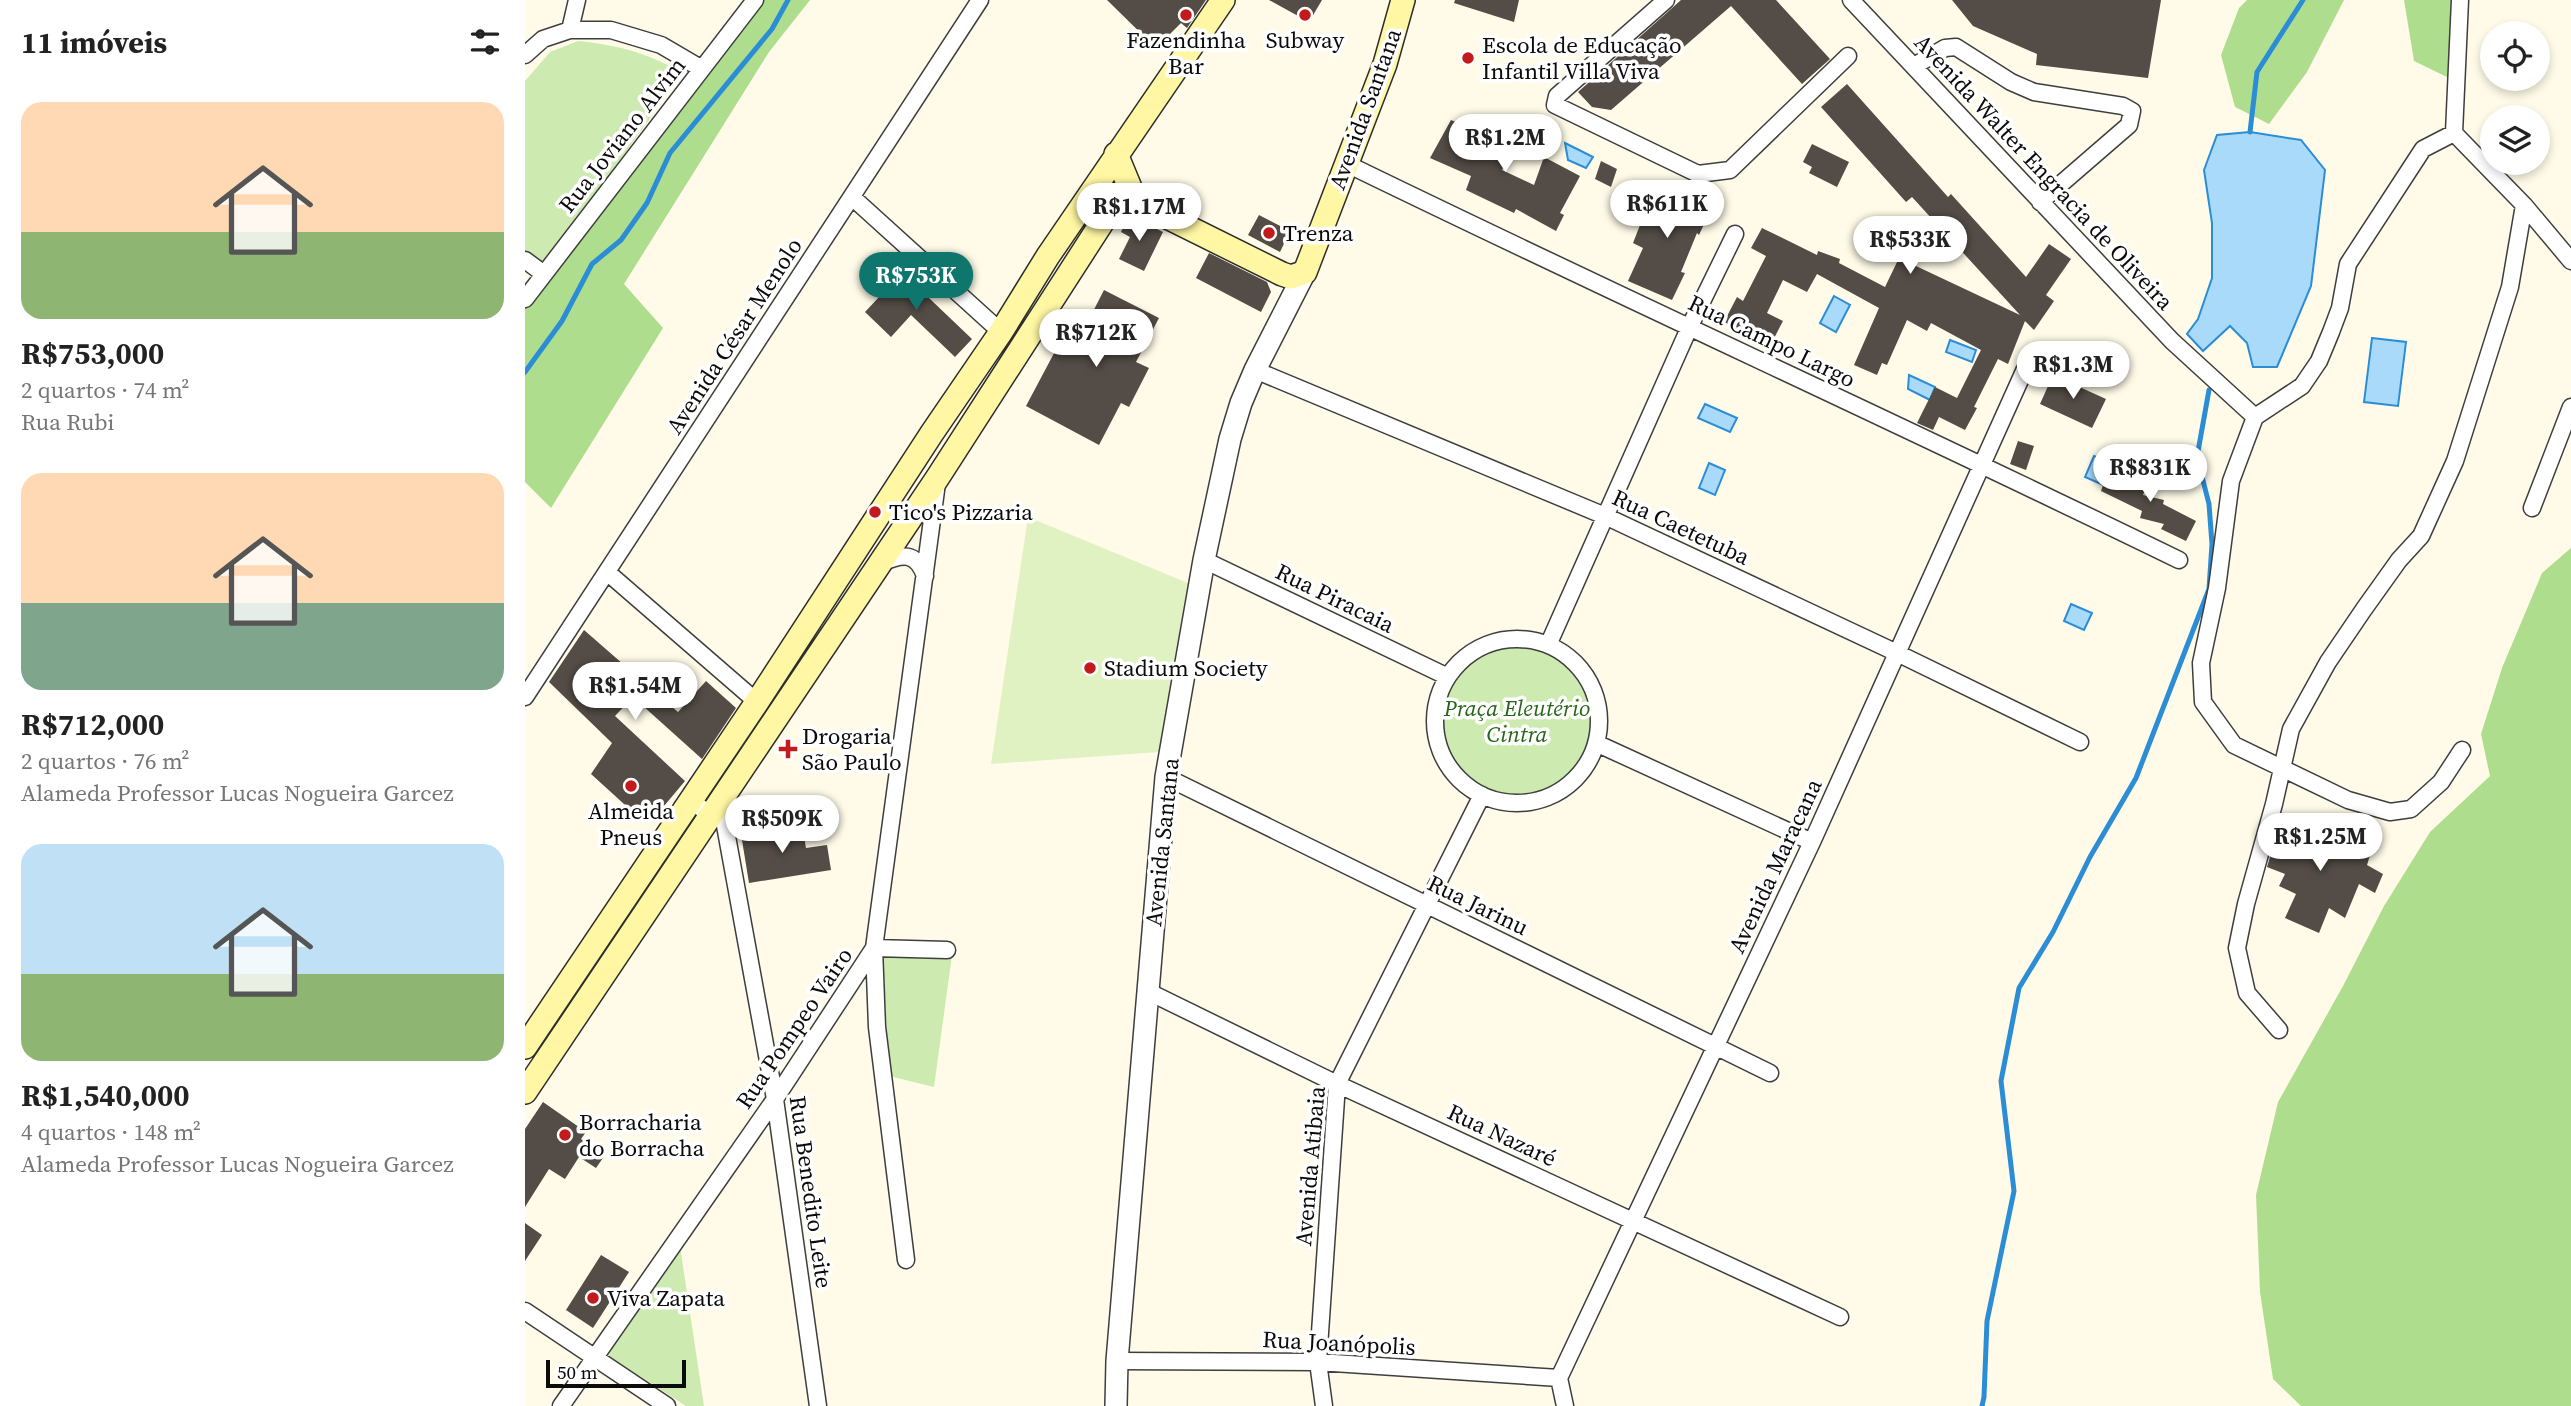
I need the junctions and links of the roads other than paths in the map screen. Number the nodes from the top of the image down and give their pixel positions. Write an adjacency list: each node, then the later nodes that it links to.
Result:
1 (577, 0): 9 (street)
2 (755, 0): 13 (street, Rua Joviano Alvim)
3 (980, 0): 17 (street, Avenida César Menolo)
4 (1223, 0): 15 (main road)
5 (1403, 0): 16 (main road, Avenida Santana)
6 (1666, 0): 11 (street)
7 (1851, 0): 12 (street, Avenida Walter Engracia de Oliveira)
8 (2460, 0): 14 (street)
9 (570, 30): 10 (street); 13 (street)
10 (525, 55)
11 (1848, 56)
12 (1914, 66): 18 (street, Avenida Walter Engracia de Oliveira); 18 (street)
13 (702, 69): 25 (street, Rua Joviano Alvim)
14 (2454, 133): 20 (street); 32 (street)
15 (1116, 154): 19 (main road); 28 (main road)
16 (1346, 163): 24 (main road, Avenida Santana); 27 (street, Rua Campo Largo)
17 (852, 197): 28 (street); 41 (street, Avenida César Menolo)
18 (2040, 202): 32 (street, Avenida Walter Engracia de Oliveira)
19 (1140, 203): 24 (main road); 35 (main road)
20 (2525, 205): 23 (street); 51 (street)
21 (1735, 234): 27 (street)
22 (525, 260): 25 (street)
23 (2571, 261)
24 (1294, 273): 30 (street, Avenida Santana)
25 (544, 274): 26 (street, Rua Joviano Alvim)
26 (525, 299)
27 (1690, 326): 34 (street, Rua Campo Largo); 37 (street)
28 (1001, 332): 33 (main road)
29 (2025, 369): 34 (street, Avenida Maracana)
30 (1255, 370): 37 (street, Rua Caetetuba); 39 (street, Avenida Santana)
31 (2571, 407): 36 (street)
32 (2255, 417): 51 (street)
33 (932, 433): 35 (main road); 47 (main road)
34 (1984, 465): 38 (street, Rua Campo Largo); 44 (street, Avenida Maracana)
35 (938, 477): 40 (main road); 42 (street, Rua Pompeo Vairo)
36 (2532, 508)
37 (1605, 516): 43 (street); 44 (street, Rua Caetetuba)
38 (2179, 560)
39 (1204, 561): 45 (street, Rua Piracaia); 52 (street, Avenida Santana)
40 (881, 563): 42 (street); 55 (main road)
41 (607, 572): 46 (street, Avenida César Menolo); 47 (street)
42 (925, 576): 58 (street, Rua Pompeo Vairo)
43 (1549, 643): 45 (street); 49 (street)
44 (1896, 653): 48 (street, Rua Caetetuba); 56 (street, Avenida Maracana)
45 (1446, 676): 53 (street)
46 (525, 697)
47 (757, 702): 54 (main road)
48 (2080, 742)
49 (1598, 744): 53 (street); 56 (street)
50 (2462, 750): 51 (street)
51 (2282, 768): 61 (street)
52 (1166, 777): 57 (street, Rua Jarinu); 60 (street, Avenida Santana)
53 (1482, 795): 57 (street, Avenida Atibaia)
54 (690, 800): 55 (street); 62 (main road)
55 (718, 818): 66 (main road); 67 (street, Rua Benedito Leite)
56 (1812, 842): 63 (street, Avenida Maracana)
57 (1426, 905): 63 (street, Rua Jarinu); 65 (street, Avenida Atibaia)
58 (874, 948): 59 (street); 67 (street, Rua Pompeo Vairo); 69 (street)
59 (947, 950)
60 (1147, 991): 65 (street, Rua Nazaré); 73 (street, Avenida Santana)
61 (2279, 1030)
62 (525, 1047)
63 (1716, 1047): 64 (street, Rua Jarinu); 68 (street, Avenida Maracana)
64 (1770, 1073)
65 (1337, 1084): 68 (street, Rua Nazaré); 74 (street, Avenida Atibaia)
66 (525, 1092)
67 (775, 1099): 72 (street, Rua Pompeo Vairo); 78 (street, Rua Benedito Leite)
68 (1633, 1221): 71 (street, Rua Nazaré); 75 (street, Avenida Maracana)
69 (906, 1259)
70 (525, 1311): 72 (street)
71 (1840, 1317)
72 (595, 1357): 76 (street, Rua Pompeo Vairo); 77 (street)
73 (1117, 1361): 74 (street, Rua Joanópolis); 79 (street, Avenida Santana)
74 (1318, 1362): 75 (street, Rua Joanópolis); 80 (street, Avenida Atibaia)
75 (1559, 1378): 81 (street)
76 (561, 1406)
77 (667, 1406)
78 (818, 1406)
79 (1117, 1406)
80 (1324, 1406)
81 (1565, 1406)

